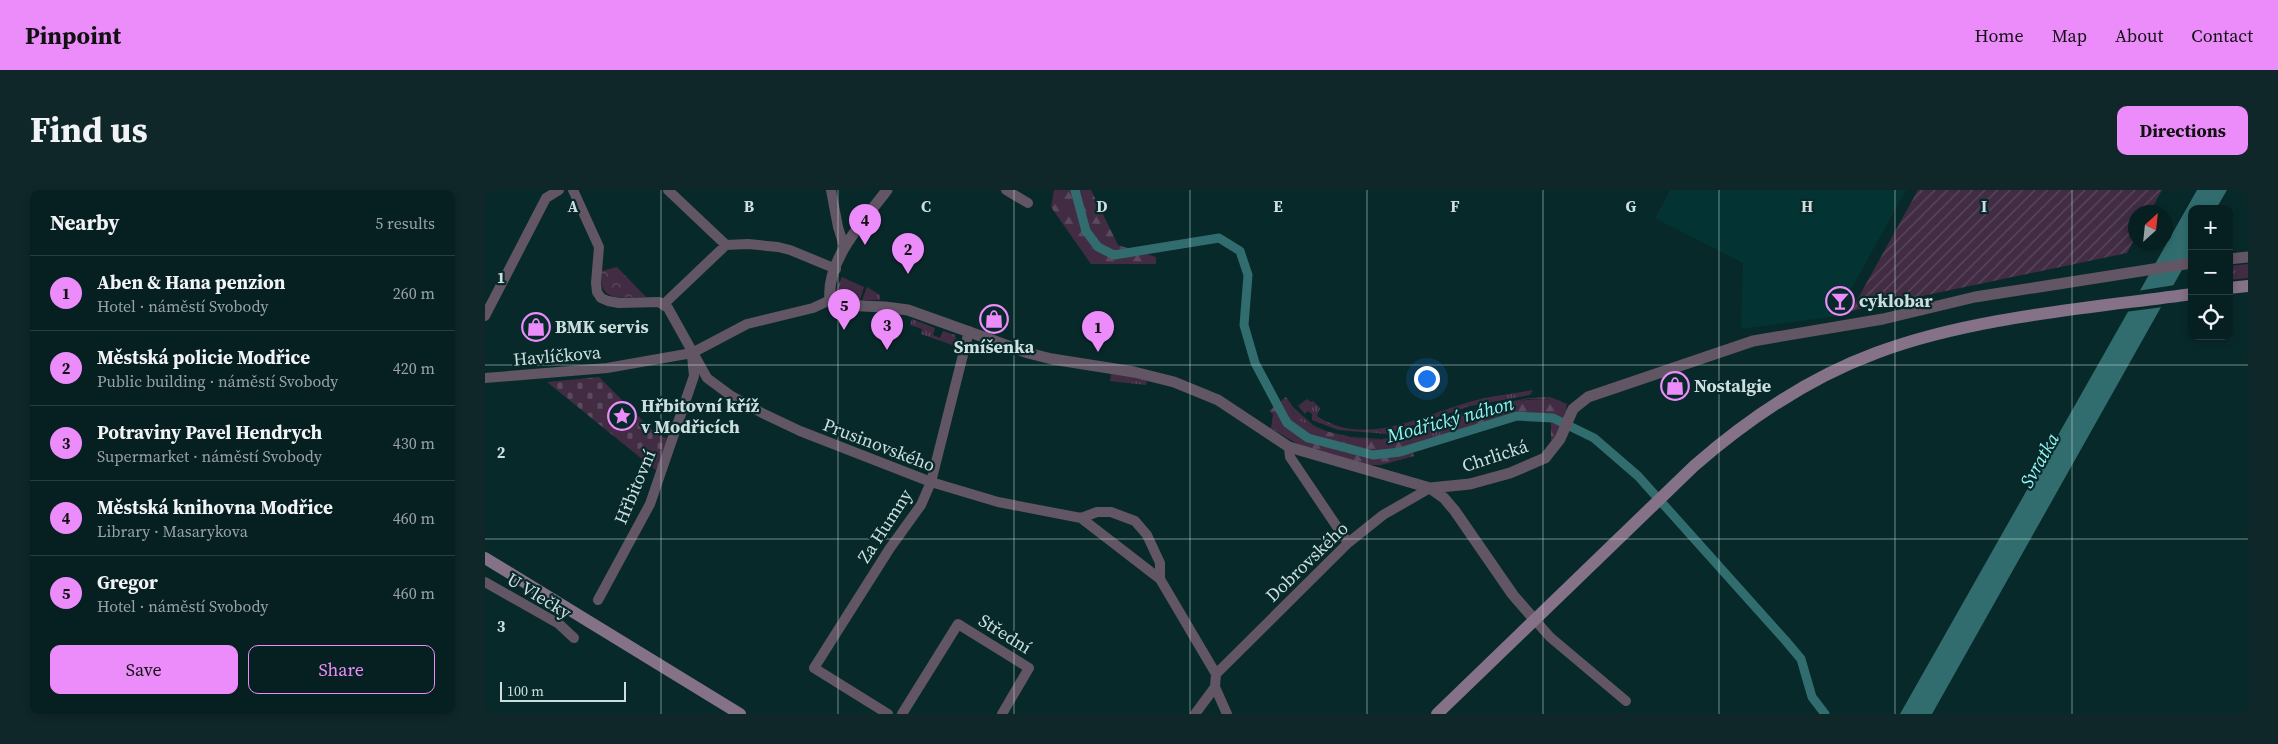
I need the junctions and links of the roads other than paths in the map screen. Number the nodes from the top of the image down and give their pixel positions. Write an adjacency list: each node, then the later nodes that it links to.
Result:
1 (559, 190): 19 (street)
2 (573, 190): 18 (street)
3 (669, 190): 8 (street)
4 (831, 190): 9 (street)
5 (887, 190): 9 (street)
6 (1005, 190): 7 (street)
7 (1027, 203)
8 (726, 246): 13 (street); 18 (street)
9 (844, 246): 13 (street)
10 (2248, 257): 11 (street)
11 (2233, 258)
12 (2188, 264): 25 (street, Chrlická)
13 (836, 269): 17 (street)
14 (2248, 286): 15 (main road)
15 (2233, 288)
16 (2188, 295): 32 (main road)
17 (830, 300): 20 (street); 21 (street, Havlíčkova)
18 (663, 304): 21 (street, Prusinovského)
19 (485, 316)
20 (969, 331): 23 (street); 24 (street, Za Humny)
21 (692, 353): 22 (street, Havlíčkova); 24 (street, Prusinovského); 31 (street, Hřbitovní)
22 (485, 378)
23 (1289, 447): 25 (street); 27 (street)
24 (931, 482): 26 (street, Prusinovského); 38 (street, Za Humny)
25 (1430, 488): 27 (street, Dobrovského); 32 (street)
26 (1081, 518): 29 (street, Prusinovského); 29 (street, Prusinovského)
27 (1348, 543): 34 (street, Dobrovského)
28 (485, 558): 37 (main road)
29 (1160, 579): 34 (street, Prusinovského)
30 (485, 582): 33 (street, U Vlečky)
31 (599, 600)
32 (1534, 619): 36 (street); 43 (main road)
33 (574, 638)
34 (1216, 674): 35 (street)
35 (1215, 687): 41 (street); 42 (street)
36 (1626, 701)
37 (740, 714)
38 (888, 714)
39 (902, 714): 40 (street, Střední)
40 (1001, 714)
41 (1195, 714)
42 (1227, 714)
43 (1437, 714)

